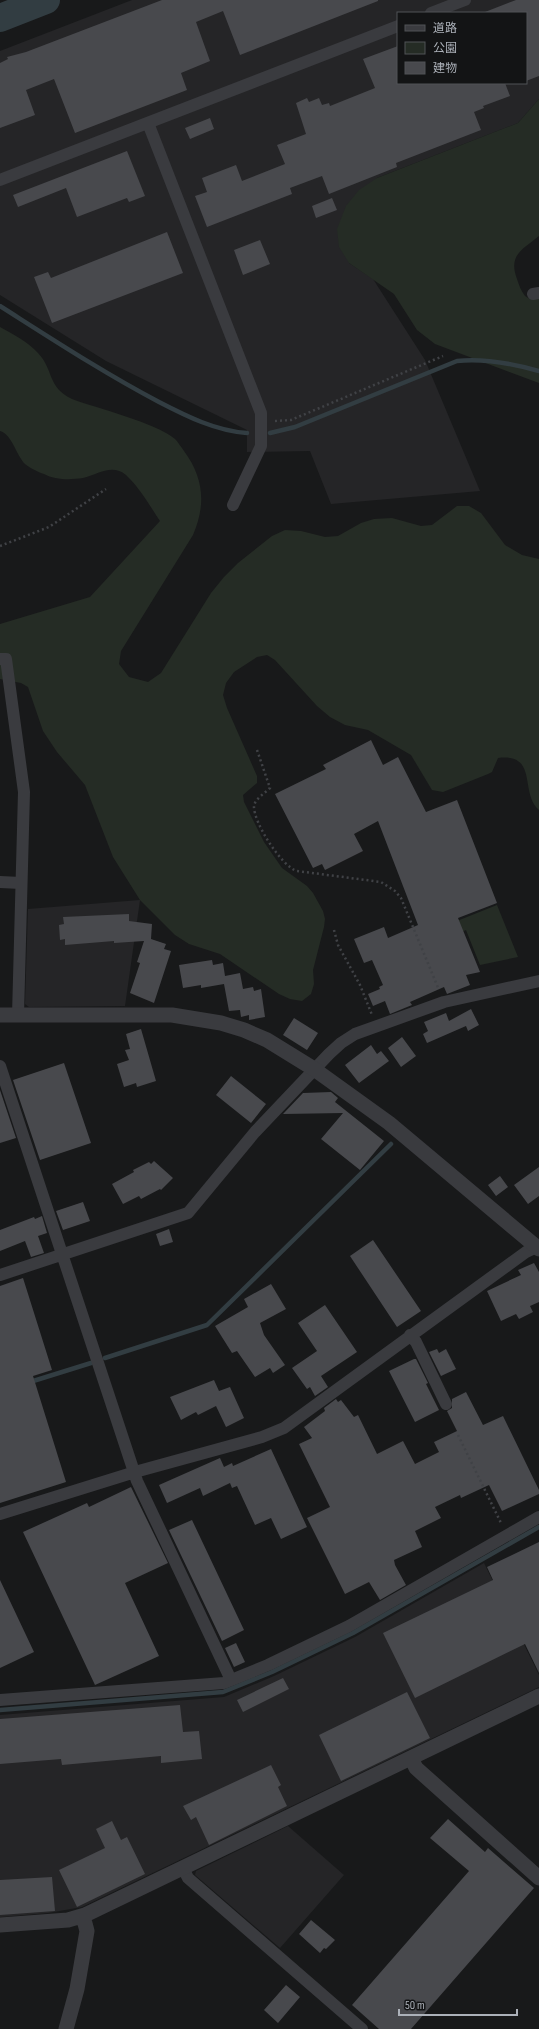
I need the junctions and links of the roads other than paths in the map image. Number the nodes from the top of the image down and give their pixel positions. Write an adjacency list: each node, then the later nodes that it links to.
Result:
1 (465, 0): 2 (street)
2 (434, 12)
3 (397, 26): 4 (street)
4 (148, 123): 5 (street); 6 (street)
5 (0, 180)
6 (233, 505)
7 (0, 658): 9 (street)
8 (0, 882): 9 (street)
9 (21, 883): 11 (street)
10 (539, 981): 14 (street)
11 (18, 1015): 12 (street); 14 (street)
12 (0, 1016)
13 (0, 1066): 16 (street)
14 (314, 1069): 15 (street); 16 (street)
15 (538, 1247): 18 (street)
16 (63, 1255): 17 (street); 20 (street)
17 (0, 1275)
18 (410, 1335): 19 (street); 20 (street)
19 (446, 1404)
20 (135, 1472): 21 (street); 23 (street)
21 (0, 1514)
22 (539, 1517): 23 (street)
23 (231, 1680): 25 (street)
24 (539, 1696): 26 (street)
25 (0, 1700)
26 (411, 1758): 27 (street); 28 (street)
27 (183, 1868): 29 (street); 32 (street)
28 (539, 1878)
29 (83, 1916): 30 (street); 31 (street)
30 (0, 1925)
31 (66, 2029)
32 (362, 2029)

